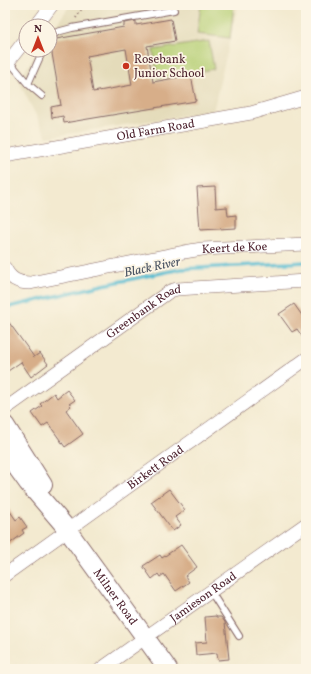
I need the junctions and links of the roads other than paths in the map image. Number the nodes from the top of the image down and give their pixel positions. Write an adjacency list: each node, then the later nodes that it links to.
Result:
1 (52, 5): 3 (street)
2 (174, 10): 4 (lane)
3 (42, 18)
4 (58, 32)
5 (18, 50): 7 (street)
6 (39, 58): 8 (lane)
7 (7, 64): 8 (lane)
8 (28, 84): 9 (lane)
9 (42, 96)
10 (306, 97): 11 (street, Old Farm Road)
11 (5, 156)
12 (306, 244): 13 (street, Keert de Koe)
13 (5, 268)
14 (306, 281): 16 (street, Greenbank Road)
15 (306, 359): 20 (street, Birkett Road)
16 (5, 409)
17 (5, 425): 20 (main road, Milner Road)
18 (5, 451): 20 (main road, Milner Road)
19 (306, 524): 22 (street, Jamieson Road)
20 (65, 527): 21 (street, Birkett Road); 24 (main road, Milner Road)
21 (5, 575)
22 (211, 592): 23 (lane); 24 (street, Jamieson Road)
23 (239, 636)
24 (144, 638): 25 (street, Jamieson Road); 26 (main road, Milner Road)
25 (101, 669)
26 (168, 669)

